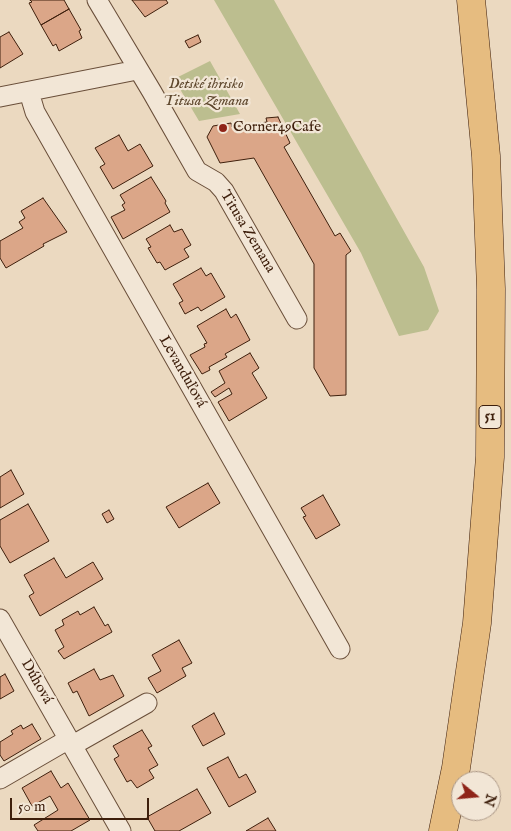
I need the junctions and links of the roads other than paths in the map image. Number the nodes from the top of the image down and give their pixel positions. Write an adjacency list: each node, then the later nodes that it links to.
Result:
1 (97, 0): 3 (street, Titusa Zemana)
2 (471, 0): 13 (main road, 51)
3 (138, 70): 4 (street); 6 (street, Titusa Zemana)
4 (30, 92): 5 (street); 8 (street, Levanduľová)
5 (0, 97)
6 (297, 319)
7 (0, 619): 10 (street, Dúhová)
8 (340, 650)
9 (147, 702): 10 (street)
10 (71, 742): 11 (street); 12 (street, Dúhová)
11 (0, 779)
12 (121, 831)
13 (443, 831)

